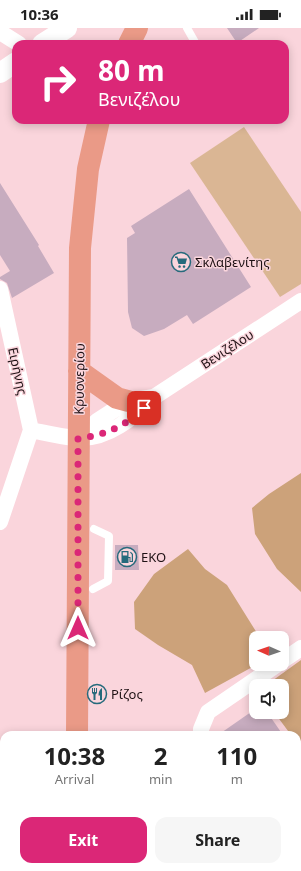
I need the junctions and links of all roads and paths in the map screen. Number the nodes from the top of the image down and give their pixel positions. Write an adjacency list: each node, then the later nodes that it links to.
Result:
1 (67, 28): 6 (street)
2 (137, 28): 7 (main road)
3 (187, 28): 8 (lane)
4 (0, 32): 5 (street)
5 (13, 40)
6 (48, 40)
7 (131, 40)
8 (194, 40)
9 (12, 65): 10 (street)
10 (0, 73)
11 (98, 124): 14 (main road, Κρυονερίου)
12 (0, 288): 17 (street, Ειρήνης)
13 (301, 301): 15 (street, Βενιζέλου)
14 (79, 371): 16 (main road); 18 (main road, Κρυονερίου)
15 (154, 397): 16 (street, Βενιζέλου); 18 (street, Βενιζέλου)
16 (128, 401): 18 (street, Βενιζέλου)
17 (31, 430): 18 (street); 19 (street)
18 (78, 439): 25 (main road, Κρυονερίου)
19 (0, 522)
20 (94, 529): 21 (lane)
21 (94, 589)
22 (301, 648): 23 (street)
23 (289, 656)
24 (268, 671): 26 (street)
25 (77, 731)
26 (201, 731)

